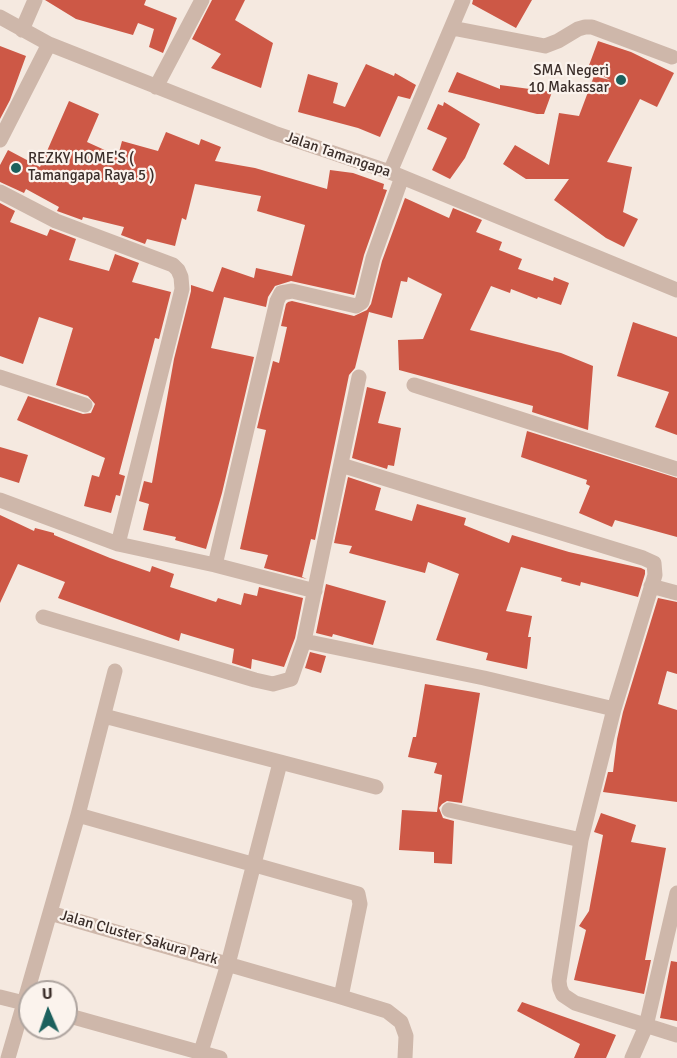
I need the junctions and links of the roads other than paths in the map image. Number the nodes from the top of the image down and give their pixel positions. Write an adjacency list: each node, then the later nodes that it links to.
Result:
1 (35, 0): 6 (street)
2 (202, 0): 9 (street)
3 (463, 0): 5 (street)
4 (0, 17): 6 (street, Jalan Tamangapa)
5 (452, 28): 8 (street); 11 (street)
6 (22, 30): 7 (street, Jalan Tamangapa)
7 (49, 44): 9 (street, Jalan Tamangapa); 10 (street)
8 (672, 57)
9 (156, 87): 11 (street, Jalan Tamangapa)
10 (0, 140)
11 (396, 175): 13 (street, Jalan Tamangapa); 22 (street)
12 (0, 192): 21 (street)
13 (677, 290)
14 (0, 377): 17 (street)
15 (359, 377): 18 (street)
16 (414, 385): 19 (street)
17 (85, 405)
18 (341, 465): 23 (street); 24 (street)
19 (677, 469)
20 (0, 500): 21 (street)
21 (118, 544): 22 (street)
22 (215, 565): 24 (street)
23 (651, 586): 25 (street); 29 (street)
24 (315, 591): 27 (street)
25 (677, 593)
26 (43, 617): 27 (street)
27 (304, 641): 29 (street)
28 (115, 671): 30 (street, Jalan Cluster Sakura Park)
29 (614, 709): 35 (street)
30 (104, 716): 31 (street); 34 (street, Jalan Cluster Sakura Park)
31 (280, 763): 32 (street); 36 (street, Jalan Cluster Sakura Park)
32 (376, 787)
33 (449, 810): 35 (street)
34 (78, 815): 36 (street); 38 (street, Jalan Cluster Sakura Park)
35 (581, 840): 45 (street)
36 (255, 866): 39 (street, Jalan Cluster Sakura Park); 41 (street)
37 (677, 893): 45 (street)
38 (50, 913): 39 (street, Jalan Cluster Sakura Park); 40 (street, Jalan Cluster Sakura Park)
39 (228, 964): 41 (street, Jalan Cluster Sakura Park); 48 (street, Jalan Cluster Sakura Park)
40 (33, 980)
41 (338, 996): 51 (street, Jalan Cluster Sakura Park)
42 (0, 997): 43 (street)
43 (18, 1002)
44 (78, 1019): 48 (street)
45 (646, 1026): 47 (street); 52 (street)
46 (18, 1030): 49 (street, Jalan Cluster Sakura Park)
47 (677, 1035)
48 (200, 1055): 50 (street)
49 (8, 1058)
50 (220, 1058)
51 (405, 1058)
52 (632, 1058)

